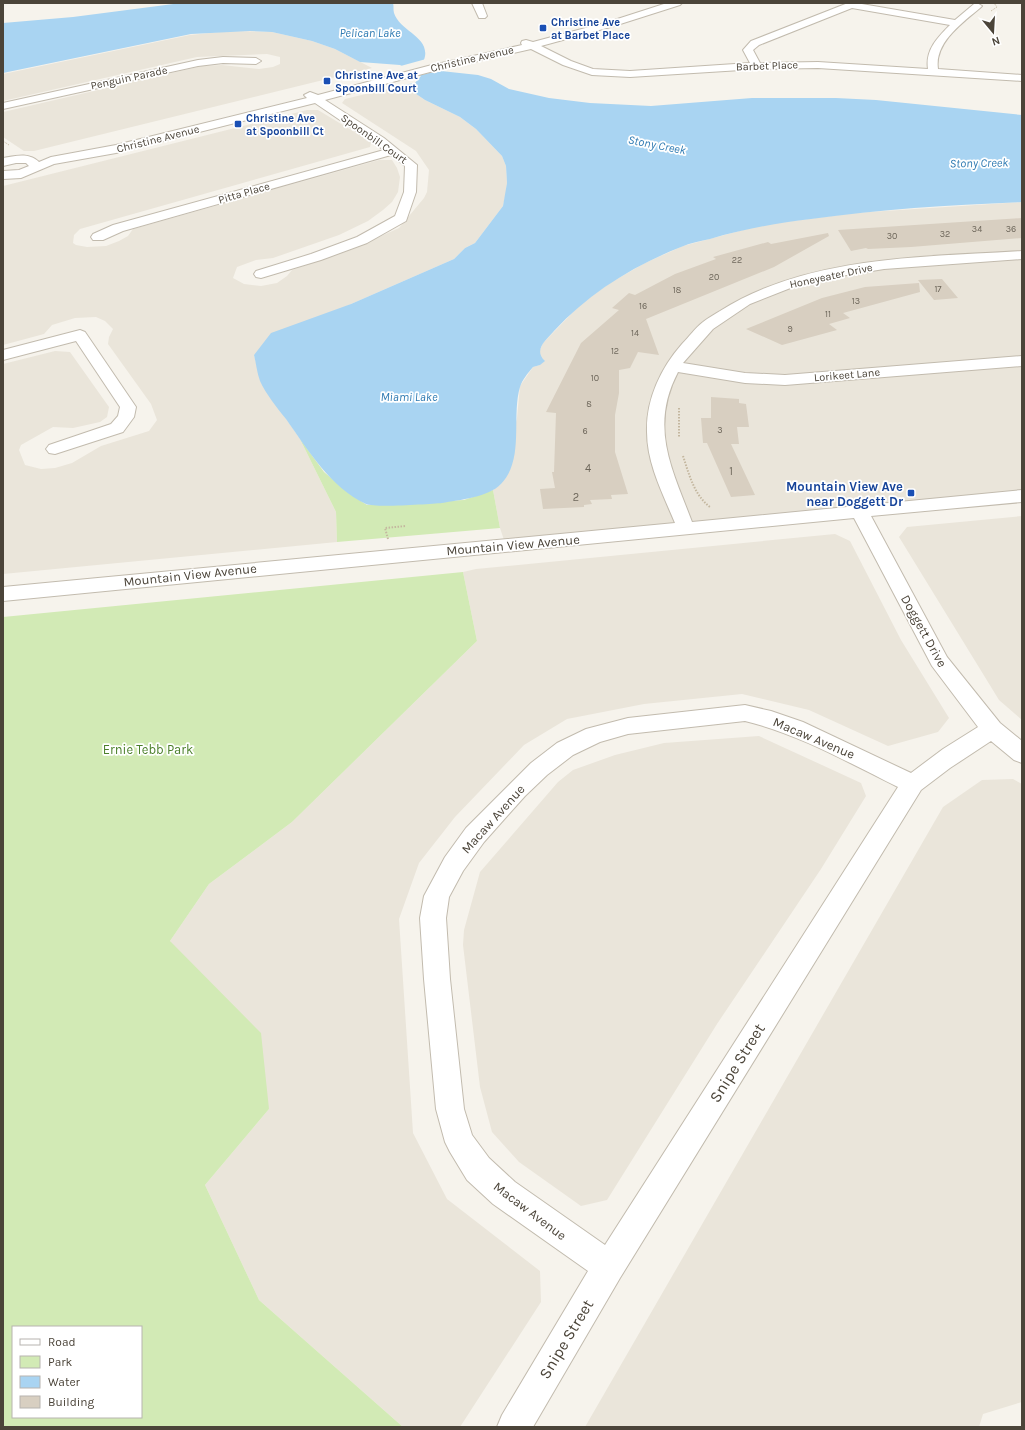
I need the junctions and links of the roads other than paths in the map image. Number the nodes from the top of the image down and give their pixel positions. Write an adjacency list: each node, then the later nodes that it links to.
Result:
1 (477, 3): 5 (street)
2 (648, 3): 7 (street, Christine Avenue)
3 (677, 3): 8 (street, Christine Avenue)
4 (977, 6): 6 (street)
5 (482, 16)
6 (957, 23): 11 (street); 12 (street)
7 (518, 40): 8 (street, Barbet Place); 10 (street, Christine Avenue)
8 (531, 46): 10 (street, Christine Avenue); 11 (street, Barbet Place)
9 (256, 61): 17 (street, Penguin Parade)
10 (449, 61): 13 (street, Christine Avenue)
11 (757, 66): 12 (street, Barbet Place)
12 (933, 71): 14 (street, Barbet Place)
13 (402, 73): 15 (street, Christine Avenue); 16 (street, Christine Avenue)
14 (1022, 78)
15 (306, 92): 16 (street, Spoonbill Court); 20 (street, Christine Avenue)
16 (318, 99): 18 (street, Spoonbill Court); 21 (street, Christine Avenue)
17 (3, 106)
18 (392, 151): 23 (street, Pitta Place); 25 (street, Spoonbill Court)
19 (4, 159): 20 (street, Christine Avenue)
20 (23, 159): 21 (street)
21 (33, 169): 22 (street, Christine Avenue)
22 (4, 176)
23 (98, 237)
24 (1022, 255): 28 (street, Honeyeater Drive)
25 (261, 274)
26 (3, 355): 29 (street)
27 (1022, 361): 28 (street, Lorikeet Lane)
28 (673, 366): 32 (street, Honeyeater Drive)
29 (55, 449)
30 (1022, 496): 31 (street, Mountain View Avenue)
31 (860, 512): 32 (street, Mountain View Avenue); 34 (street, Doggett Drive)
32 (686, 529): 33 (street, Mountain View Avenue)
33 (3, 594)
34 (992, 729): 35 (street, Doggett Drive); 36 (street, Snipe Street)
35 (1022, 754)
36 (913, 784): 37 (street, Snipe Street); 37 (street, Macaw Avenue)
37 (609, 1267): 38 (street, Snipe Street)
38 (514, 1427)

